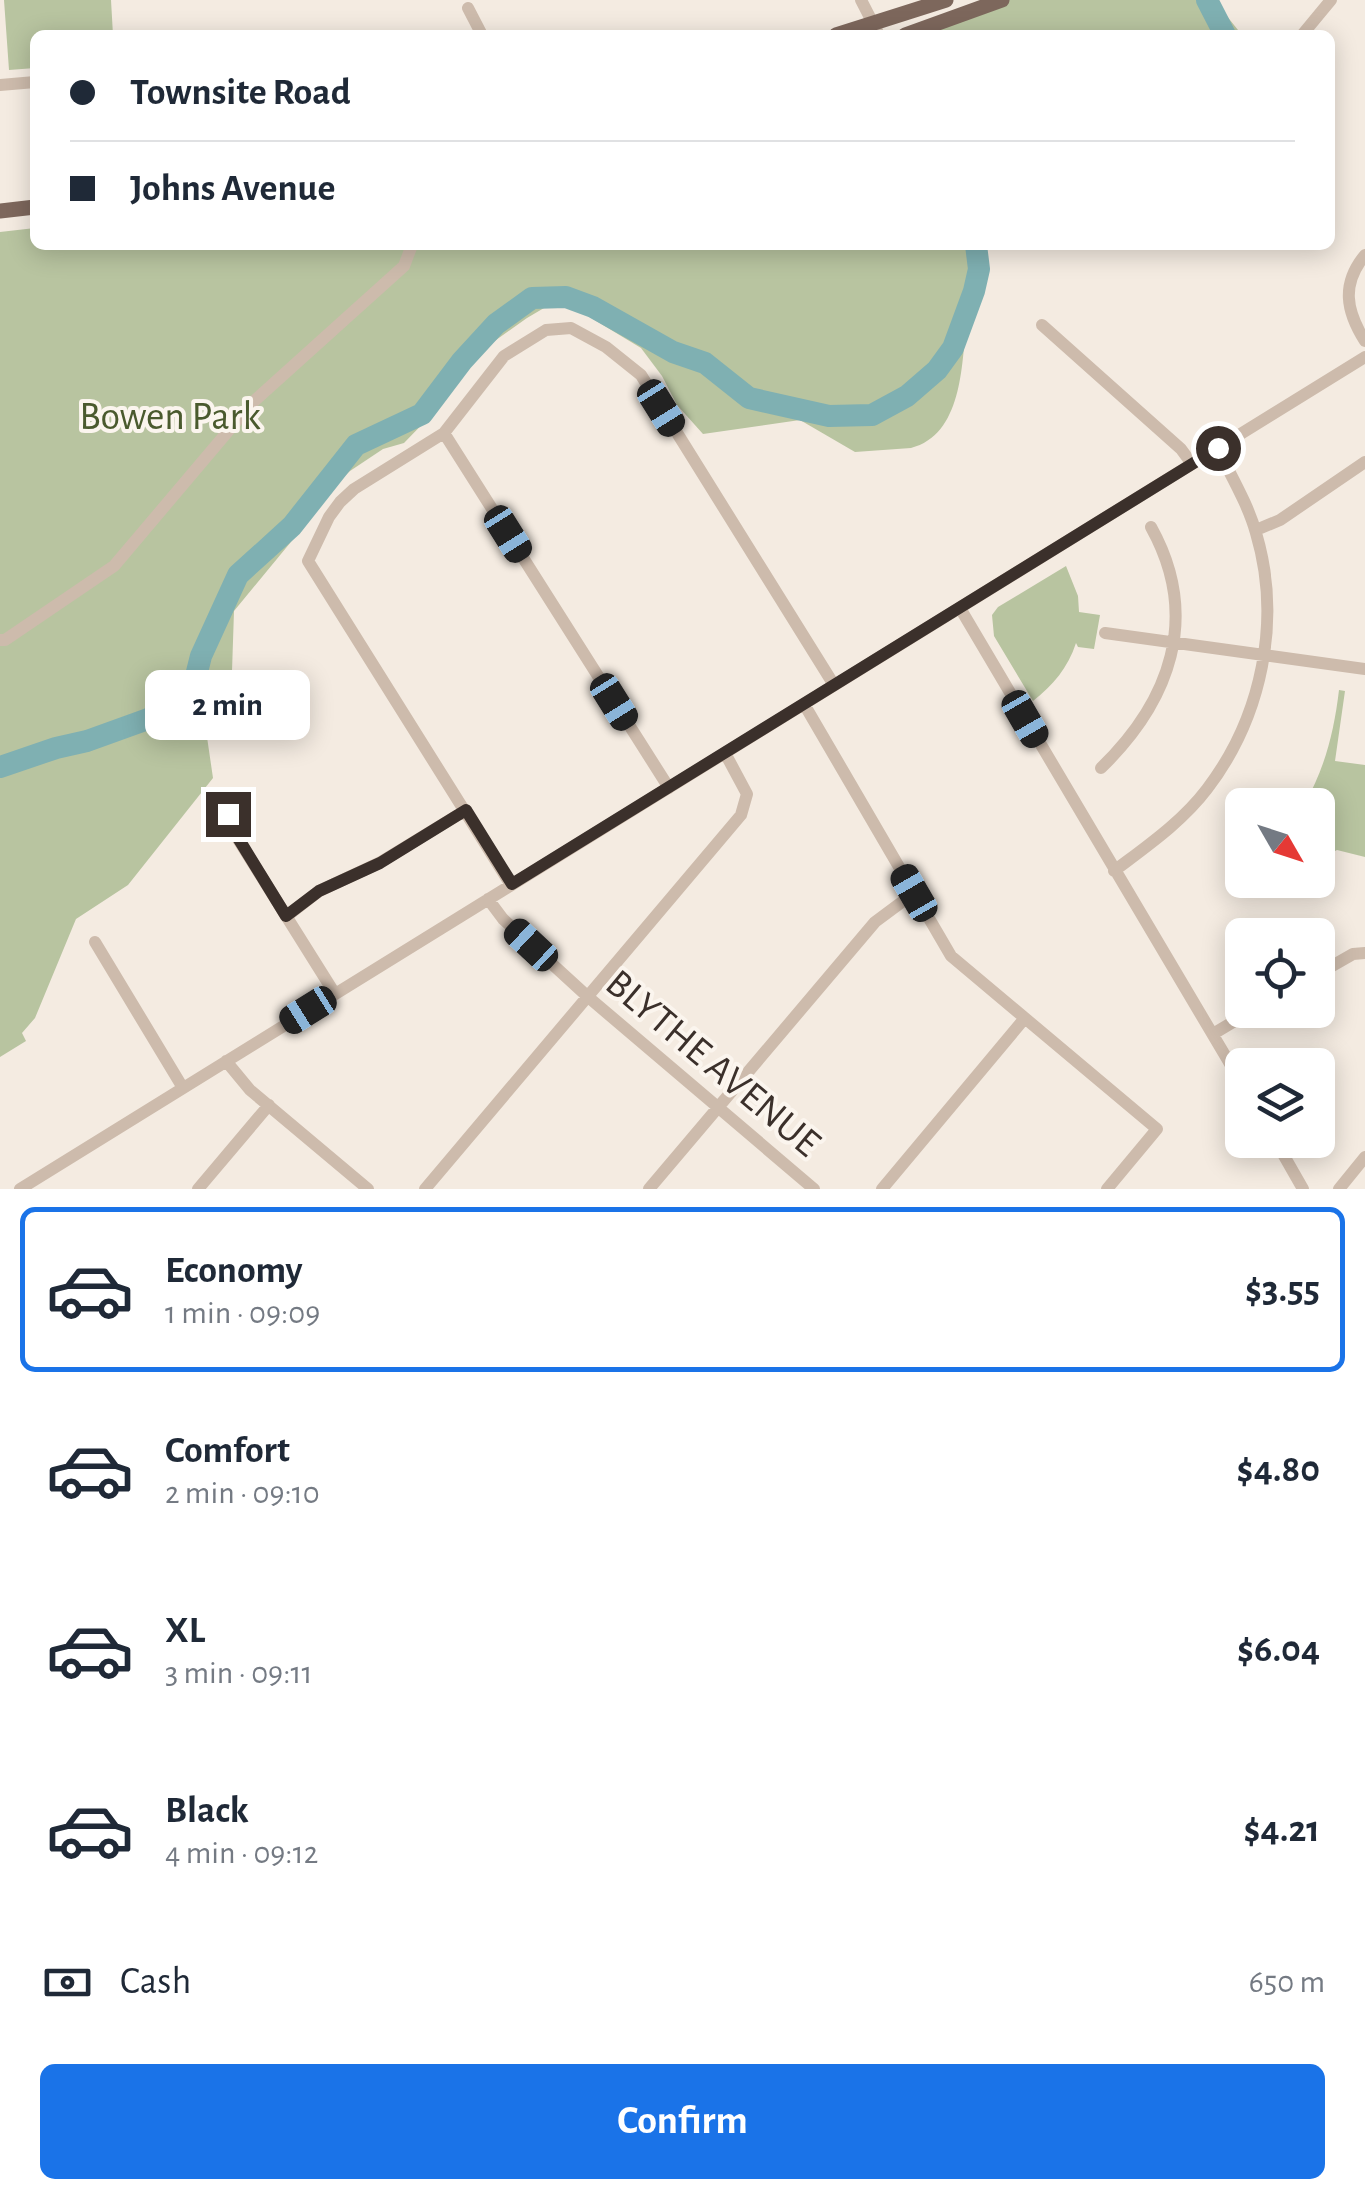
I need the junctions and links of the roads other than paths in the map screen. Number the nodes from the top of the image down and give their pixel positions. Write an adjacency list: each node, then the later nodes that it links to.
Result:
1 (861, 0): 6 (street)
2 (946, 0): 6 (main road)
3 (1002, 0): 8 (main road)
4 (1331, 0): 9 (street)
5 (467, 3): 7 (street)
6 (877, 29)
7 (480, 30)
8 (919, 30)
9 (1306, 30)
10 (30, 82): 11 (street)
11 (0, 85)
12 (30, 208): 13 (main road)
13 (0, 211)
14 (410, 250): 27 (street)
15 (1365, 254): 17 (street)
16 (1042, 326): 22 (street)
17 (1365, 341)
18 (1365, 357): 20 (street)
19 (444, 433): 31 (street); 35 (street); 36 (street)
20 (1218, 448): 22 (street); 24 (street)
21 (1365, 462): 24 (street)
22 (1192, 464): 25 (street)
23 (1151, 528): 28 (street)
24 (1256, 530): 29 (street)
25 (960, 608): 31 (street); 38 (street)
26 (1105, 634): 28 (street)
27 (0, 640)
28 (1174, 643): 29 (street); 34 (street)
29 (1265, 655): 30 (street); 38 (street)
30 (1365, 669)
31 (834, 686): 32 (street)
32 (804, 704): 33 (street); 40 (street)
33 (725, 752): 35 (street); 47 (street)
34 (1101, 768)
35 (668, 788): 39 (street)
36 (466, 810): 39 (street); 42 (street)
37 (228, 814): 42 (street)
38 (1114, 870): 50 (street)
39 (512, 884): 41 (street)
40 (914, 893): 48 (street); 55 (street)
41 (488, 899): 46 (street); 47 (street, BLYTHE AVENUE)
42 (286, 916): 46 (street)
43 (96, 942): 53 (street)
44 (1365, 954): 45 (street)
45 (1335, 964)
46 (336, 994): 52 (street)
47 (587, 996): 55 (street, BLYTHE AVENUE); 61 (street)
48 (1025, 1018): 64 (street); 65 (street)
49 (1225, 1027): 50 (street)
50 (1213, 1034): 51 (street)
51 (1225, 1055)
52 (226, 1061): 53 (street); 54 (street)
53 (183, 1088): 58 (street)
54 (270, 1105): 59 (street); 60 (street)
55 (719, 1106): 62 (street); 63 (street, BLYTHE AVENUE)
56 (1365, 1157): 67 (street)
57 (1285, 1158): 66 (street)
58 (20, 1189)
59 (198, 1189)
60 (368, 1189)
61 (425, 1189)
62 (648, 1189)
63 (814, 1189)
64 (882, 1189)
65 (1107, 1189)
66 (1303, 1189)
67 (1339, 1189)

